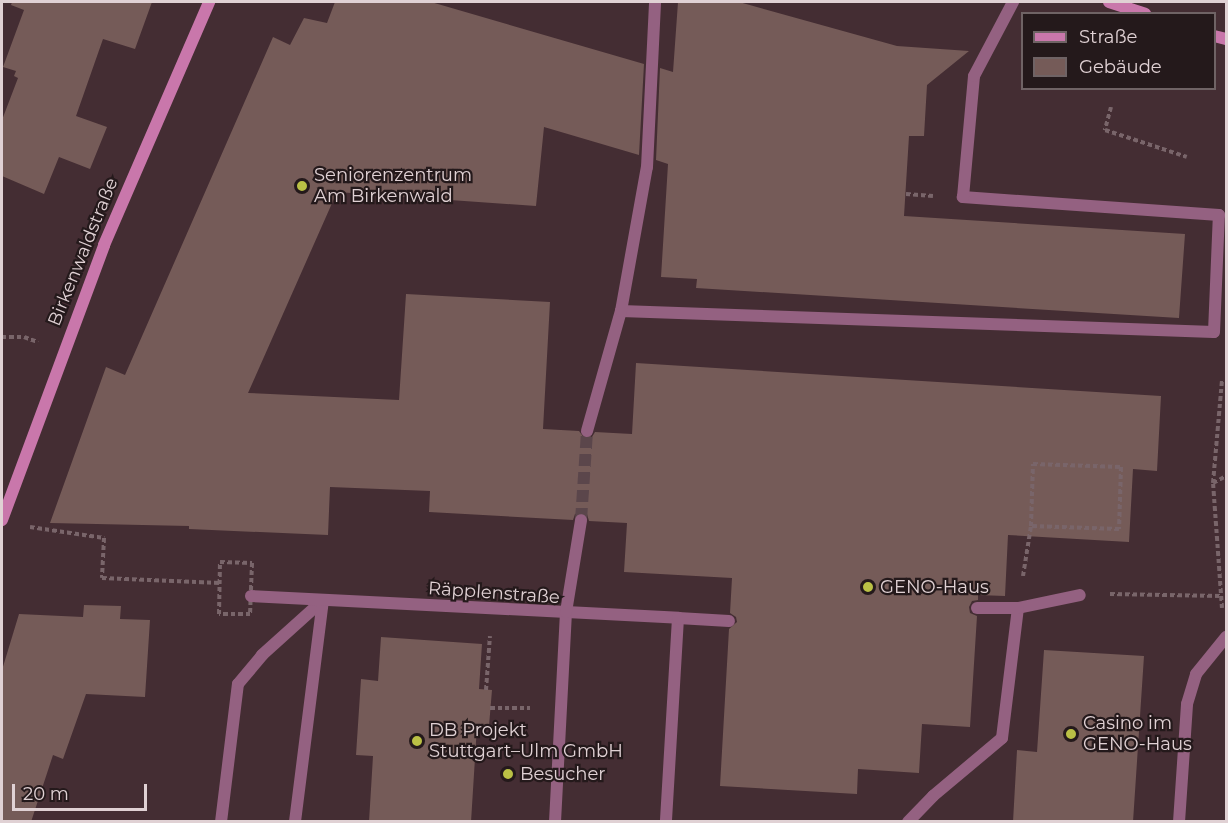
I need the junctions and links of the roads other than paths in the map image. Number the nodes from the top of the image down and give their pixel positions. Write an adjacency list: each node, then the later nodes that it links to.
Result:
1 (209, 2): 8 (street, Birkenwaldstraße)
2 (655, 2): 6 (street)
3 (1013, 2): 6 (street)
4 (1109, 2): 5 (street)
5 (1139, 12)
6 (621, 311): 7 (street)
7 (587, 431)
8 (2, 520)
9 (581, 520): 15 (street)
10 (1080, 595): 14 (street)
11 (251, 596): 12 (street, Räpplenstraße)
12 (323, 600): 15 (street, Räpplenstraße); 19 (street); 20 (street)
13 (977, 608): 14 (street)
14 (1018, 608): 23 (street)
15 (566, 612): 16 (street); 21 (street, Räpplenstraße)
16 (678, 618): 17 (street); 22 (street)
17 (729, 621)
18 (1227, 637): 24 (street)
19 (221, 822)
20 (295, 822)
21 (555, 822)
22 (666, 822)
23 (908, 822)
24 (1179, 822)

